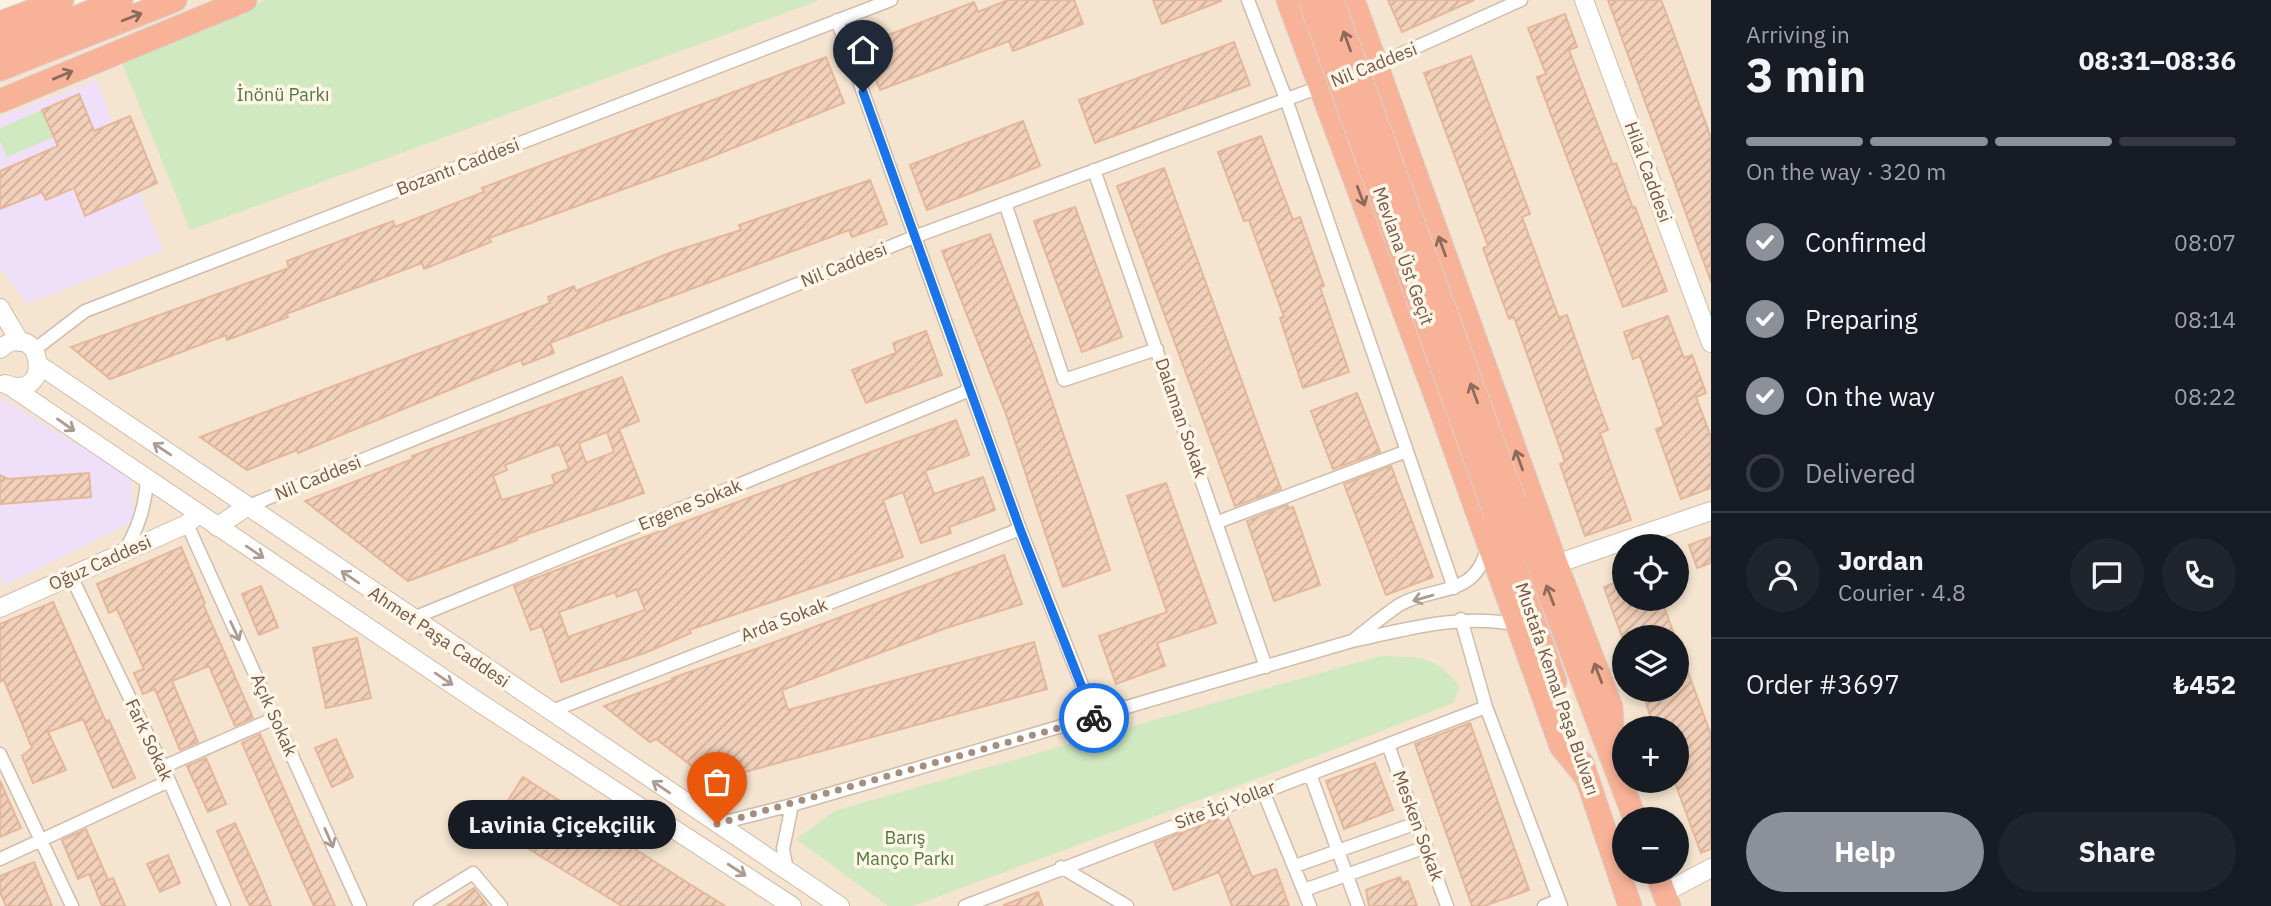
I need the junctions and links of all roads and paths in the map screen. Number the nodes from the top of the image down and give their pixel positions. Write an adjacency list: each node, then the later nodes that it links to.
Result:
1 (62, 0): 14 (highway)
2 (121, 0): 15 (highway)
3 (175, 0): 17 (highway, one-way to 3)
4 (245, 0): 20 (highway, one-way to 4)
5 (891, 0): 13 (street, Bozantı Caddesi)
6 (1248, 0): 19 (street)
7 (1288, 0): 18 (highway)
8 (1310, 0): 36 (highway, Mevlana Üst Geçit, bridge)
9 (1332, 0): 36 (highway, Mevlana Üst Geçit, one-way to 9, bridge)
10 (1353, 0): 16 (highway)
11 (1521, 0): 16 (street, Nil Caddesi)
12 (1584, 0): 27 (street, Hilal Caddesi)
13 (837, 20): 25 (street); 30 (street, Bozantı Caddesi)
14 (0, 23)
15 (0, 47)
16 (1377, 65): 18 (street, Nil Caddesi); 21 (highway)
17 (0, 69)
18 (1320, 86): 19 (street, Nil Caddesi); 22 (highway)
19 (1286, 99): 23 (street, Nil Caddesi); 33 (street)
20 (0, 101)
21 (1401, 133): 22 (highway); 44 (highway, one-way to 21)
22 (1346, 156): 42 (highway, one-way to 42)
23 (1094, 170): 24 (street, Nil Caddesi); 29 (street, Dalaman Sokak)
24 (1005, 203): 25 (street, Nil Caddesi); 29 (street)
25 (914, 237): 32 (street); 35 (street, Nil Caddesi)
26 (0, 308): 30 (street, Ahmet Paşa Caddesi)
27 (1711, 343)
28 (0, 349): 30 (street)
29 (1157, 349): 39 (street, Dalaman Sokak)
30 (31, 352): 31 (street); 35 (street, Ahmet Paşa Caddesi, one-way to 30)
31 (5, 383): 34 (street, Ahmet Paşa Caddesi, one-way to 34)
32 (970, 390): 41 (street); 48 (street, Ergene Sokak)
33 (1407, 451): 39 (street); 46 (street)
34 (147, 480): 38 (street, Ahmet Paşa Caddesi); 43 (street)
35 (246, 506): 40 (street); 48 (street, Ahmet Paşa Caddesi, one-way to 35)
36 (1505, 508): 60 (highway, Mustafa Kemal Paşa Bulvarı, one-way to 36); 63 (highway, Mustafa Kemal Paşa Bulvarı)
37 (1711, 511): 44 (street)
38 (193, 519): 40 (street, Ahmet Paşa Caddesi); 43 (street, Oğuz Caddesi); 55 (street, Açık Sokak, one-way to 55)
39 (1218, 522): 52 (street, Dalaman Sokak)
40 (217, 527): 86 (street, Ahmet Paşa Caddesi, one-way to 86)
41 (1020, 529): 54 (street, Arda Sokak); 56 (street)
42 (1488, 542): 46 (street); 50 (highway)
43 (123, 552): 45 (street, Oğuz Caddesi)
44 (1556, 564): 57 (highway, one-way to 44)
45 (71, 576): 47 (street, Oğuz Caddesi); 61 (street, Fark Sokak)
46 (1454, 588): 51 (street, one-way to 51)
47 (0, 608)
48 (411, 619): 54 (street, Ahmet Paşa Caddesi)
49 (1461, 619): 50 (street); 51 (street); 53 (street)
50 (1518, 625): 63 (highway)
51 (1352, 641): 52 (street)
52 (1266, 667): 56 (street)
53 (1486, 706): 58 (street, Site İçi Yollar); 80 (street)
54 (549, 712): 68 (street, Ahmet Paşa Caddesi, one-way to 54)
55 (275, 718): 61 (street); 83 (street, Açık Sokak, one-way to 83)
56 (1096, 718): 66 (street)
57 (1612, 726)
58 (1388, 745): 62 (street, Site İçi Yollar); 67 (street, Mesken Sokak)
59 (0, 754): 69 (street)
60 (1612, 758)
61 (163, 767): 64 (street, Fark Sokak)
62 (1310, 774): 65 (street, Site İçi Yollar); 71 (street)
63 (1587, 778): 94 (highway, Mustafa Kemal Paşa Bulvarı)
64 (169, 781): 69 (street); 81 (street, Fark Sokak)
65 (1263, 791): 73 (street); 74 (street, Site İçi Yollar)
66 (792, 805): 68 (street); 76 (street)
67 (1417, 823): 70 (street, Mesken Sokak); 71 (street)
68 (717, 824): 76 (street, Ahmet Paşa Caddesi)
69 (41, 840): 72 (street); 82 (street)
70 (1426, 847): 77 (street); 92 (street, Mesken Sokak)
71 (1338, 851): 73 (street); 77 (street)
72 (0, 859)
73 (1295, 866): 78 (street)
74 (1061, 867): 88 (street, Site İçi Yollar); 89 (street)
75 (1711, 868): 79 (street)
76 (787, 870): 87 (street, Ahmet Paşa Caddesi)
77 (1347, 875): 78 (street); 91 (street)
78 (1304, 890): 90 (street)
79 (1663, 890)
80 (1560, 903): 93 (street)
81 (219, 905)
82 (72, 906)
83 (360, 906)
84 (420, 906): 85 (street)
85 (501, 906)
86 (792, 906)
87 (840, 906)
88 (965, 906)
89 (1127, 906)
90 (1310, 906)
91 (1358, 906)
92 (1447, 906)
93 (1544, 906)
94 (1630, 906)

